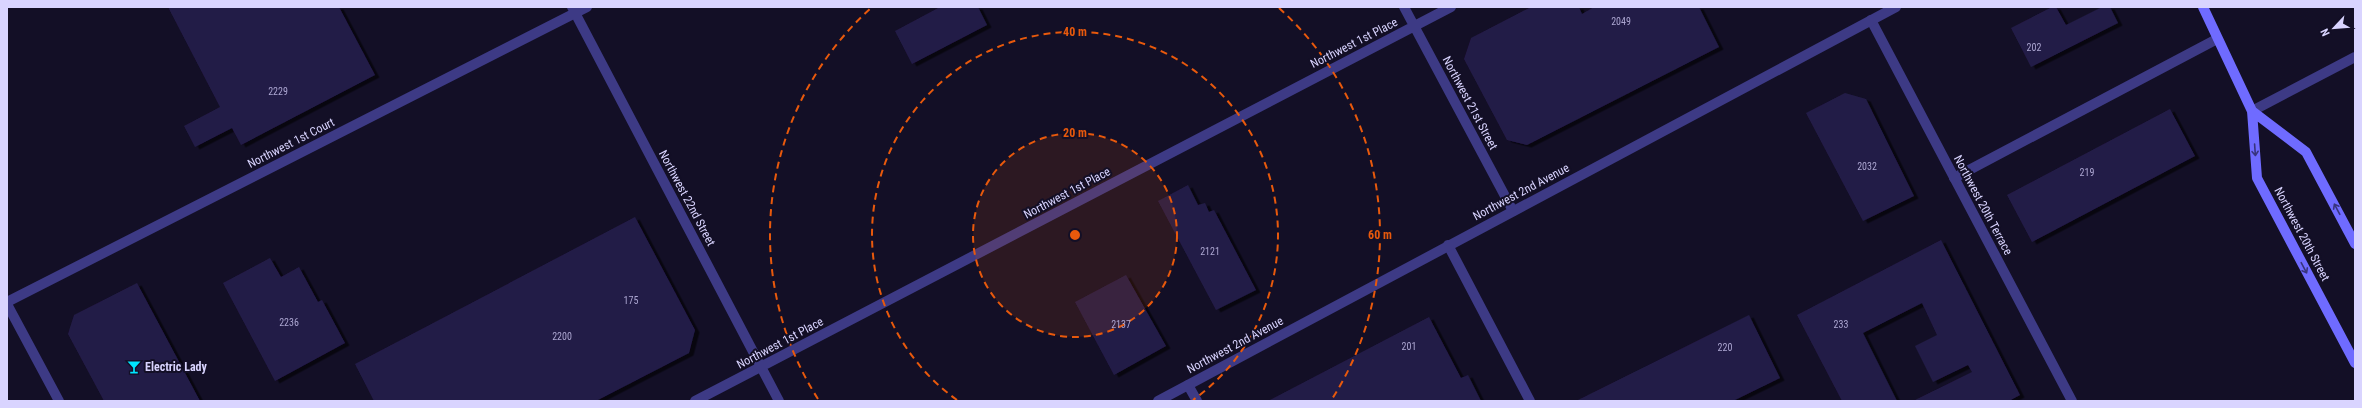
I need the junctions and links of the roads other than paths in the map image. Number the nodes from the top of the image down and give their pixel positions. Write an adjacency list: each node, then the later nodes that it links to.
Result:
1 (587, 7): 6 (street, Northwest 1st Court)
2 (1404, 7): 8 (street, Northwest 21st Street)
3 (1451, 7): 8 (street, Northwest 1st Place)
4 (1896, 7): 7 (street, Northwest 2nd Avenue)
5 (2203, 7): 9 (main road, Northwest 20th Street)
6 (574, 10): 16 (street, Northwest 1st Court); 18 (street, Northwest 22nd Street)
7 (1871, 20): 12 (street, Northwest 20th Terrace); 13 (street, Northwest 2nd Avenue)
8 (1414, 26): 13 (street, Northwest 21st Street); 18 (street, Northwest 1st Place)
9 (2217, 39): 11 (main road, Northwest 20th Street); 12 (street)
10 (2355, 57): 11 (street)
11 (2252, 111): 14 (main road, Northwest 20th Street, one-way to 11); 17 (main road, Northwest 20th Street, one-way to 17)
12 (1954, 178): 26 (street, Northwest 20th Terrace)
13 (1513, 211): 15 (street, Northwest 2nd Avenue)
14 (2355, 244)
15 (1448, 245): 19 (street, Northwest 2nd Avenue); 25 (street)
16 (7, 303): 20 (street)
17 (2355, 363)
18 (761, 367): 21 (street, Northwest 1st Place); 22 (street, Northwest 22nd Street)
19 (1188, 385): 23 (street, Northwest 2nd Avenue); 24 (street)
20 (59, 401)
21 (695, 401)
22 (779, 401)
23 (1158, 401)
24 (1197, 401)
25 (1530, 401)
26 (2072, 401)

